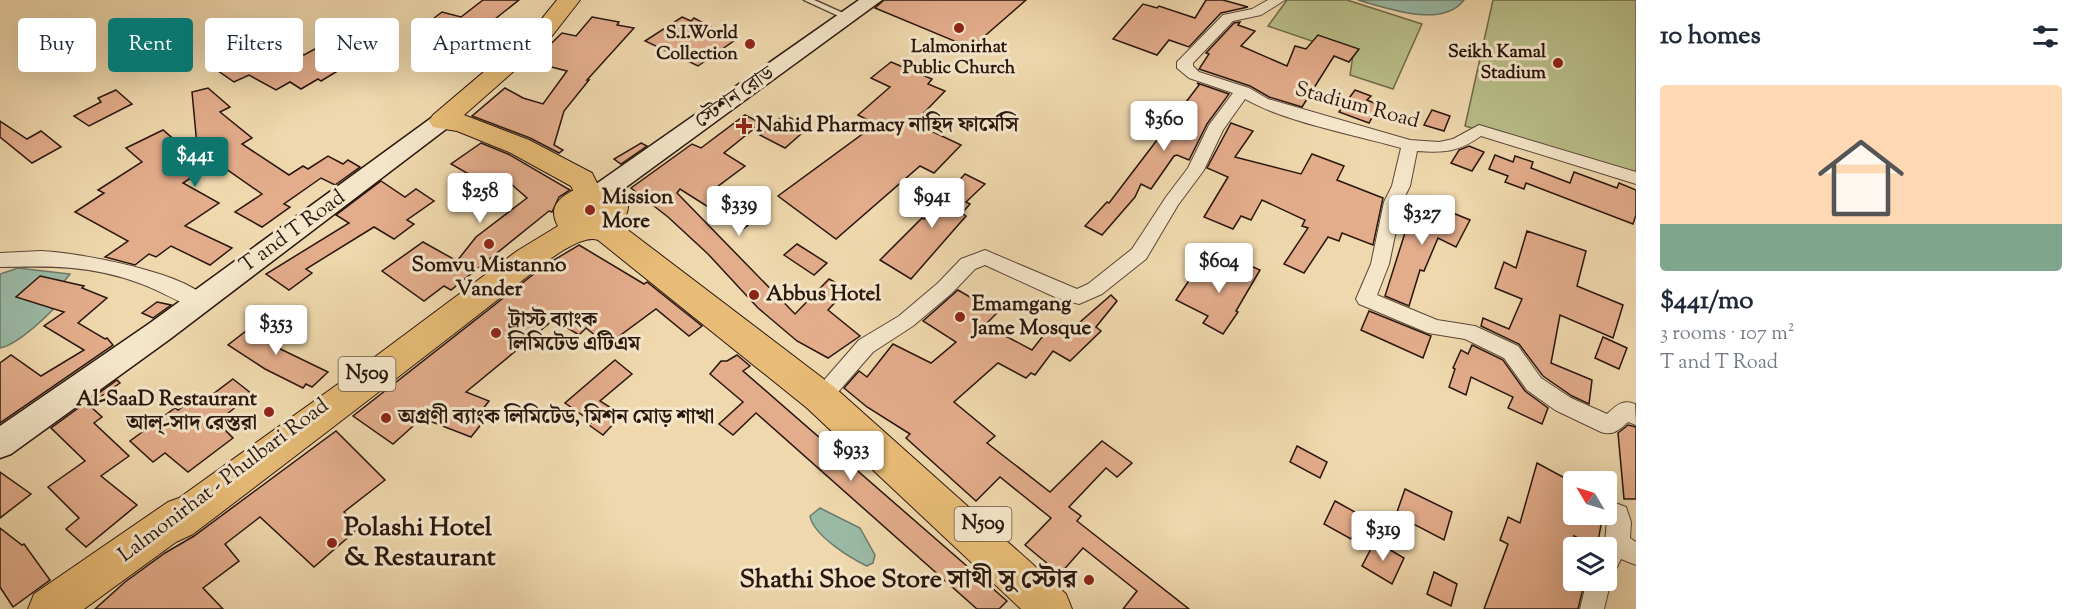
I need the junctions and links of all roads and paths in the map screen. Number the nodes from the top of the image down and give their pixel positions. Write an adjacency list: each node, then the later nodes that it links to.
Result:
1 (569, 0): 7 (main road, T and T Road)
2 (808, 0): 5 (lane)
3 (872, 0): 5 (main road, স্টেশন রোড)
4 (1278, 0): 6 (street, Stadium Road)
5 (848, 17): 10 (main road, স্টেশন রোড)
6 (1243, 91): 8 (street, Stadium Road); 13 (street)
7 (442, 121): 10 (main road); 12 (main road, T and T Road)
8 (1410, 145): 9 (street, Stadium Road); 14 (street)
9 (1636, 178)
10 (593, 209): 13 (highway, N509); 19 (highway, Lalmonirhat - Phulbari Road / N509); 20 (highway, N509)
11 (0, 260): 12 (street)
12 (199, 302): 15 (main road, T and T Road)
13 (832, 385): 21 (highway, N509)
14 (1636, 416)
15 (0, 444)
16 (1618, 515): 17 (street)
17 (1620, 554)
18 (1596, 591): 22 (street)
19 (49, 609)
20 (1050, 609)
21 (1074, 609)
22 (1592, 609)

